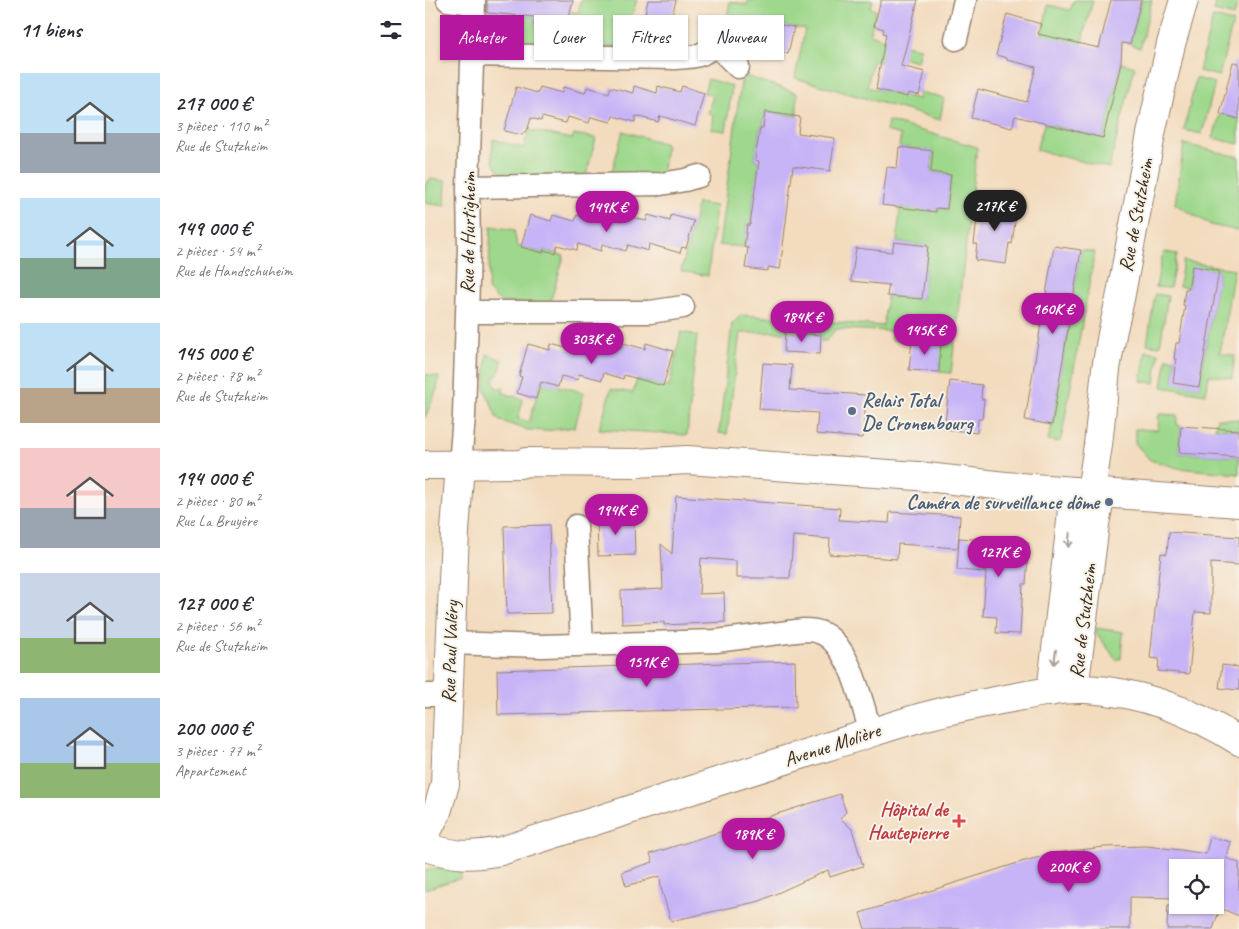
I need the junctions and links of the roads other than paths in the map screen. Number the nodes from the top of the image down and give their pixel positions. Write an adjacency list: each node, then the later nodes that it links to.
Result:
1 (448, 0): 4 (street)
2 (965, 0): 6 (street)
3 (1184, 0): 16 (street, Rue de Stutzheim)
4 (474, 1): 5 (street, Rue de Hurtigheim)
5 (473, 15)
6 (956, 39)
7 (524, 56): 9 (street)
8 (472, 60): 11 (street, Rue de Hurtigheim)
9 (738, 67)
10 (699, 176): 11 (street)
11 (468, 187): 13 (street, Rue de Hurtigheim)
12 (683, 307): 13 (street)
13 (467, 312): 15 (street, Rue de Hurtigheim)
14 (425, 465): 15 (street)
15 (459, 465): 16 (street); 19 (street, Rue Paul Valéry)
16 (1089, 492): 17 (street); 21 (street, Rue de Stutzheim)
17 (1239, 503)
18 (576, 526): 20 (street)
19 (451, 643): 20 (street); 22 (street, Rue Paul Valéry)
20 (582, 645): 23 (street)
21 (1063, 690): 23 (street, Avenue Molière); 24 (street, Avenue Molière)
22 (437, 695): 25 (street, Rue Paul Valéry)
23 (871, 733): 26 (street, Avenue Molière)
24 (1239, 741)
25 (425, 835)
26 (425, 847)

